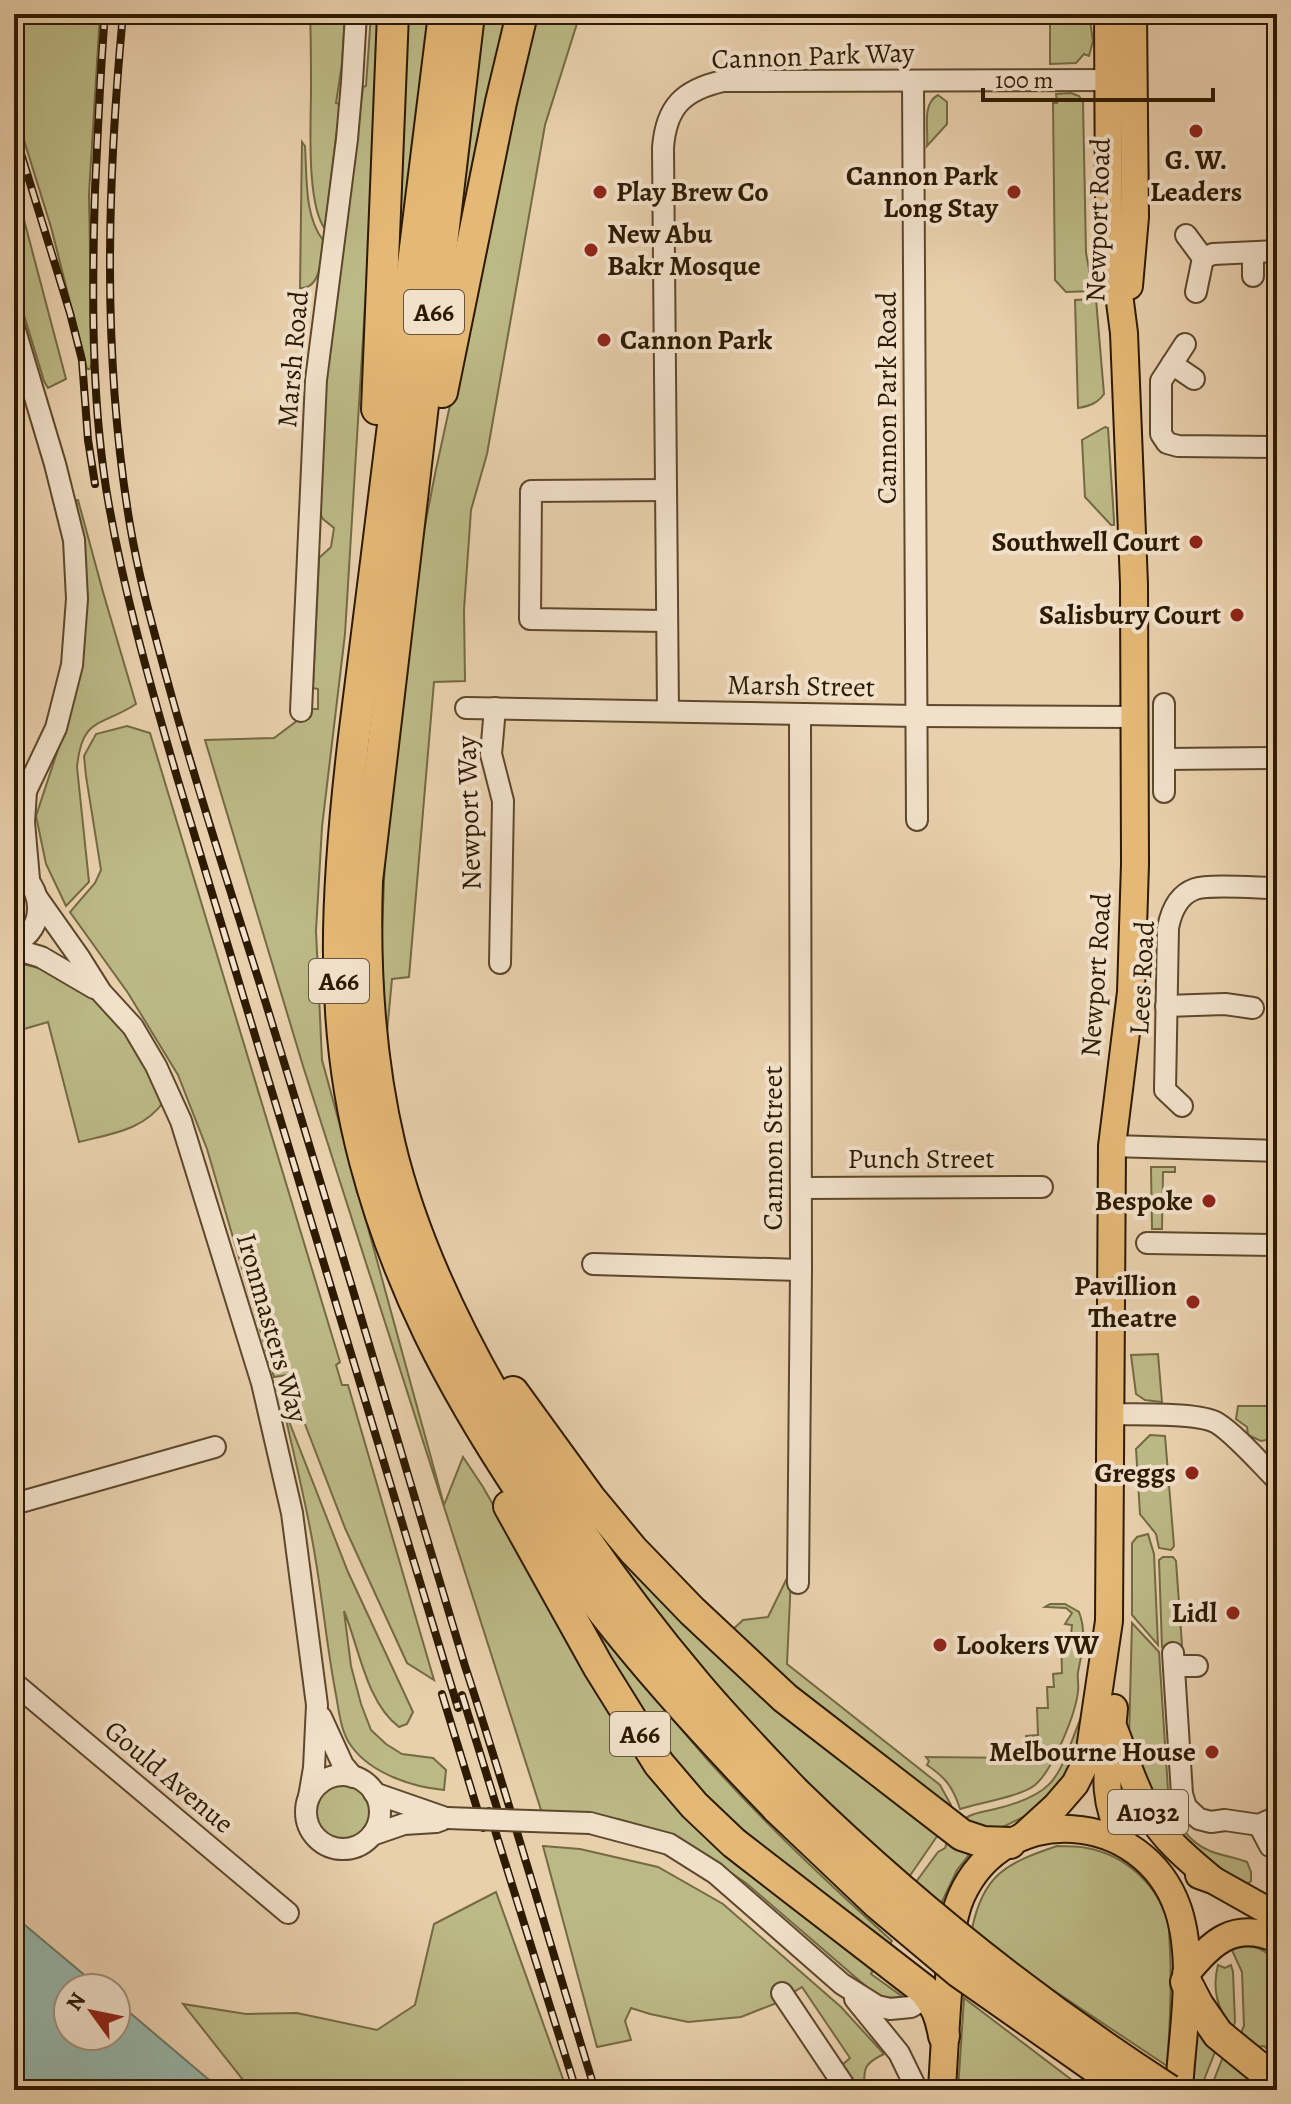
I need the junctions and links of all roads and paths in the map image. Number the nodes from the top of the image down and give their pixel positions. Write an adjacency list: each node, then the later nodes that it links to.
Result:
1 (356, 14): 27 (street, Marsh Road)
2 (393, 14): 22 (highway)
3 (444, 14): 22 (highway, A66)
4 (469, 14): 22 (highway, A66)
5 (522, 14): 22 (highway, A66)
6 (1108, 14): 8 (main road, Newport Road)
7 (1133, 14): 8 (main road, Newport Road)
8 (1121, 80): 9 (street, Cannon Park Way); 31 (main road, Newport Road)
9 (913, 81): 21 (street, Cannon Park Way); 30 (street, Cannon Park Road)
10 (1186, 235): 13 (street)
11 (1277, 251): 12 (street)
12 (1253, 253): 13 (street); 14 (street)
13 (1203, 258): 15 (street)
14 (1253, 276)
15 (1196, 292)
16 (14, 327): 34 (street)
17 (1185, 344): 18 (street)
18 (1172, 364): 19 (street); 20 (street)
19 (1194, 379)
20 (1277, 447)
21 (666, 490): 23 (street, Cannon Park Way); 23 (street)
22 (384, 608): 51 (highway, A66); 56 (highway, A66)
23 (666, 621): 28 (street, Cannon Park Way)
24 (1164, 704): 33 (street)
25 (466, 708): 26 (street, Marsh Street)
26 (495, 708): 28 (street, Marsh Street); 42 (street, Newport Way)
27 (301, 711)
28 (668, 711): 29 (street, Marsh Street)
29 (800, 714): 30 (street, Marsh Street); 50 (street, Cannon Street)
30 (917, 716): 31 (street, Marsh Street); 37 (street, Cannon Park Road)
31 (1135, 717): 47 (main road, Newport Road)
32 (1277, 758): 33 (street)
33 (1164, 759): 35 (street)
34 (26, 791): 36 (street); 38 (street)
35 (1164, 792)
36 (14, 809)
37 (917, 820)
38 (21, 873): 40 (street)
39 (1277, 888): 44 (street, Lees Road)
40 (38, 899): 41 (street); 43 (street)
41 (14, 947): 43 (street)
42 (500, 963)
43 (101, 992): 65 (street, Ironmasters Way)
44 (1166, 1006): 45 (street); 46 (street, Lees Road)
45 (1253, 1008)
46 (1182, 1106)
47 (1112, 1146): 48 (street); 57 (main road, Newport Road)
48 (1277, 1151)
49 (1042, 1187): 50 (street, Punch Street)
50 (801, 1188): 55 (street, Cannon Street)
51 (407, 1206): 70 (highway, A66); 74 (highway)
52 (1147, 1243): 53 (street)
53 (1277, 1245)
54 (593, 1264): 55 (street)
55 (801, 1270): 61 (street, Cannon Street)
56 (431, 1342): 70 (highway, A66); 83 (highway, A66)
57 (1111, 1414): 59 (street); 62 (main road, Newport Road)
58 (215, 1447): 60 (street)
59 (1274, 1470)
60 (14, 1504)
61 (798, 1583)
62 (1109, 1621): 66 (main road, Newport Road); 74 (main road, Newport Road)
63 (1197, 1666): 72 (street)
64 (14, 1683): 78 (street, Gould Avenue)
65 (317, 1705): 67 (street, Ironmasters Way); 69 (street, Ironmasters Way)
66 (1113, 1724): 75 (main road, Newport Road); 77 (main road, A1032)
67 (353, 1777): 68 (street, Ironmasters Way); 69 (street)
68 (374, 1793): 71 (street, Ironmasters Way); 73 (street)
69 (309, 1797): 73 (street, Ironmasters Way)
70 (786, 1800): 90 (highway, A66, bridge); 91 (highway, A66, bridge)
71 (447, 1818): 73 (street, Ironmasters Way); 82 (street, Ironmasters Way, bridge)
72 (1268, 1821): 76 (street)
73 (372, 1835)
74 (1016, 1840): 75 (main road); 83 (main road, Newport Road)
75 (1128, 1845): 77 (main road, A1032); 81 (main road)
76 (1277, 1846)
77 (1213, 1880): 79 (main road, A1032)
78 (288, 1913)
79 (1277, 1916)
80 (1277, 1939): 81 (main road)
81 (1186, 1978): 86 (highway); 92 (main road)
82 (842, 1984): 83 (street); 88 (street)
83 (939, 1990): 85 (highway, A66)
84 (782, 1993): 87 (street)
85 (944, 2036): 89 (main road)
86 (1277, 2082)
87 (847, 2090)
88 (917, 2090)
89 (942, 2090)
90 (1127, 2090)
91 (1169, 2090)
92 (1179, 2090)

